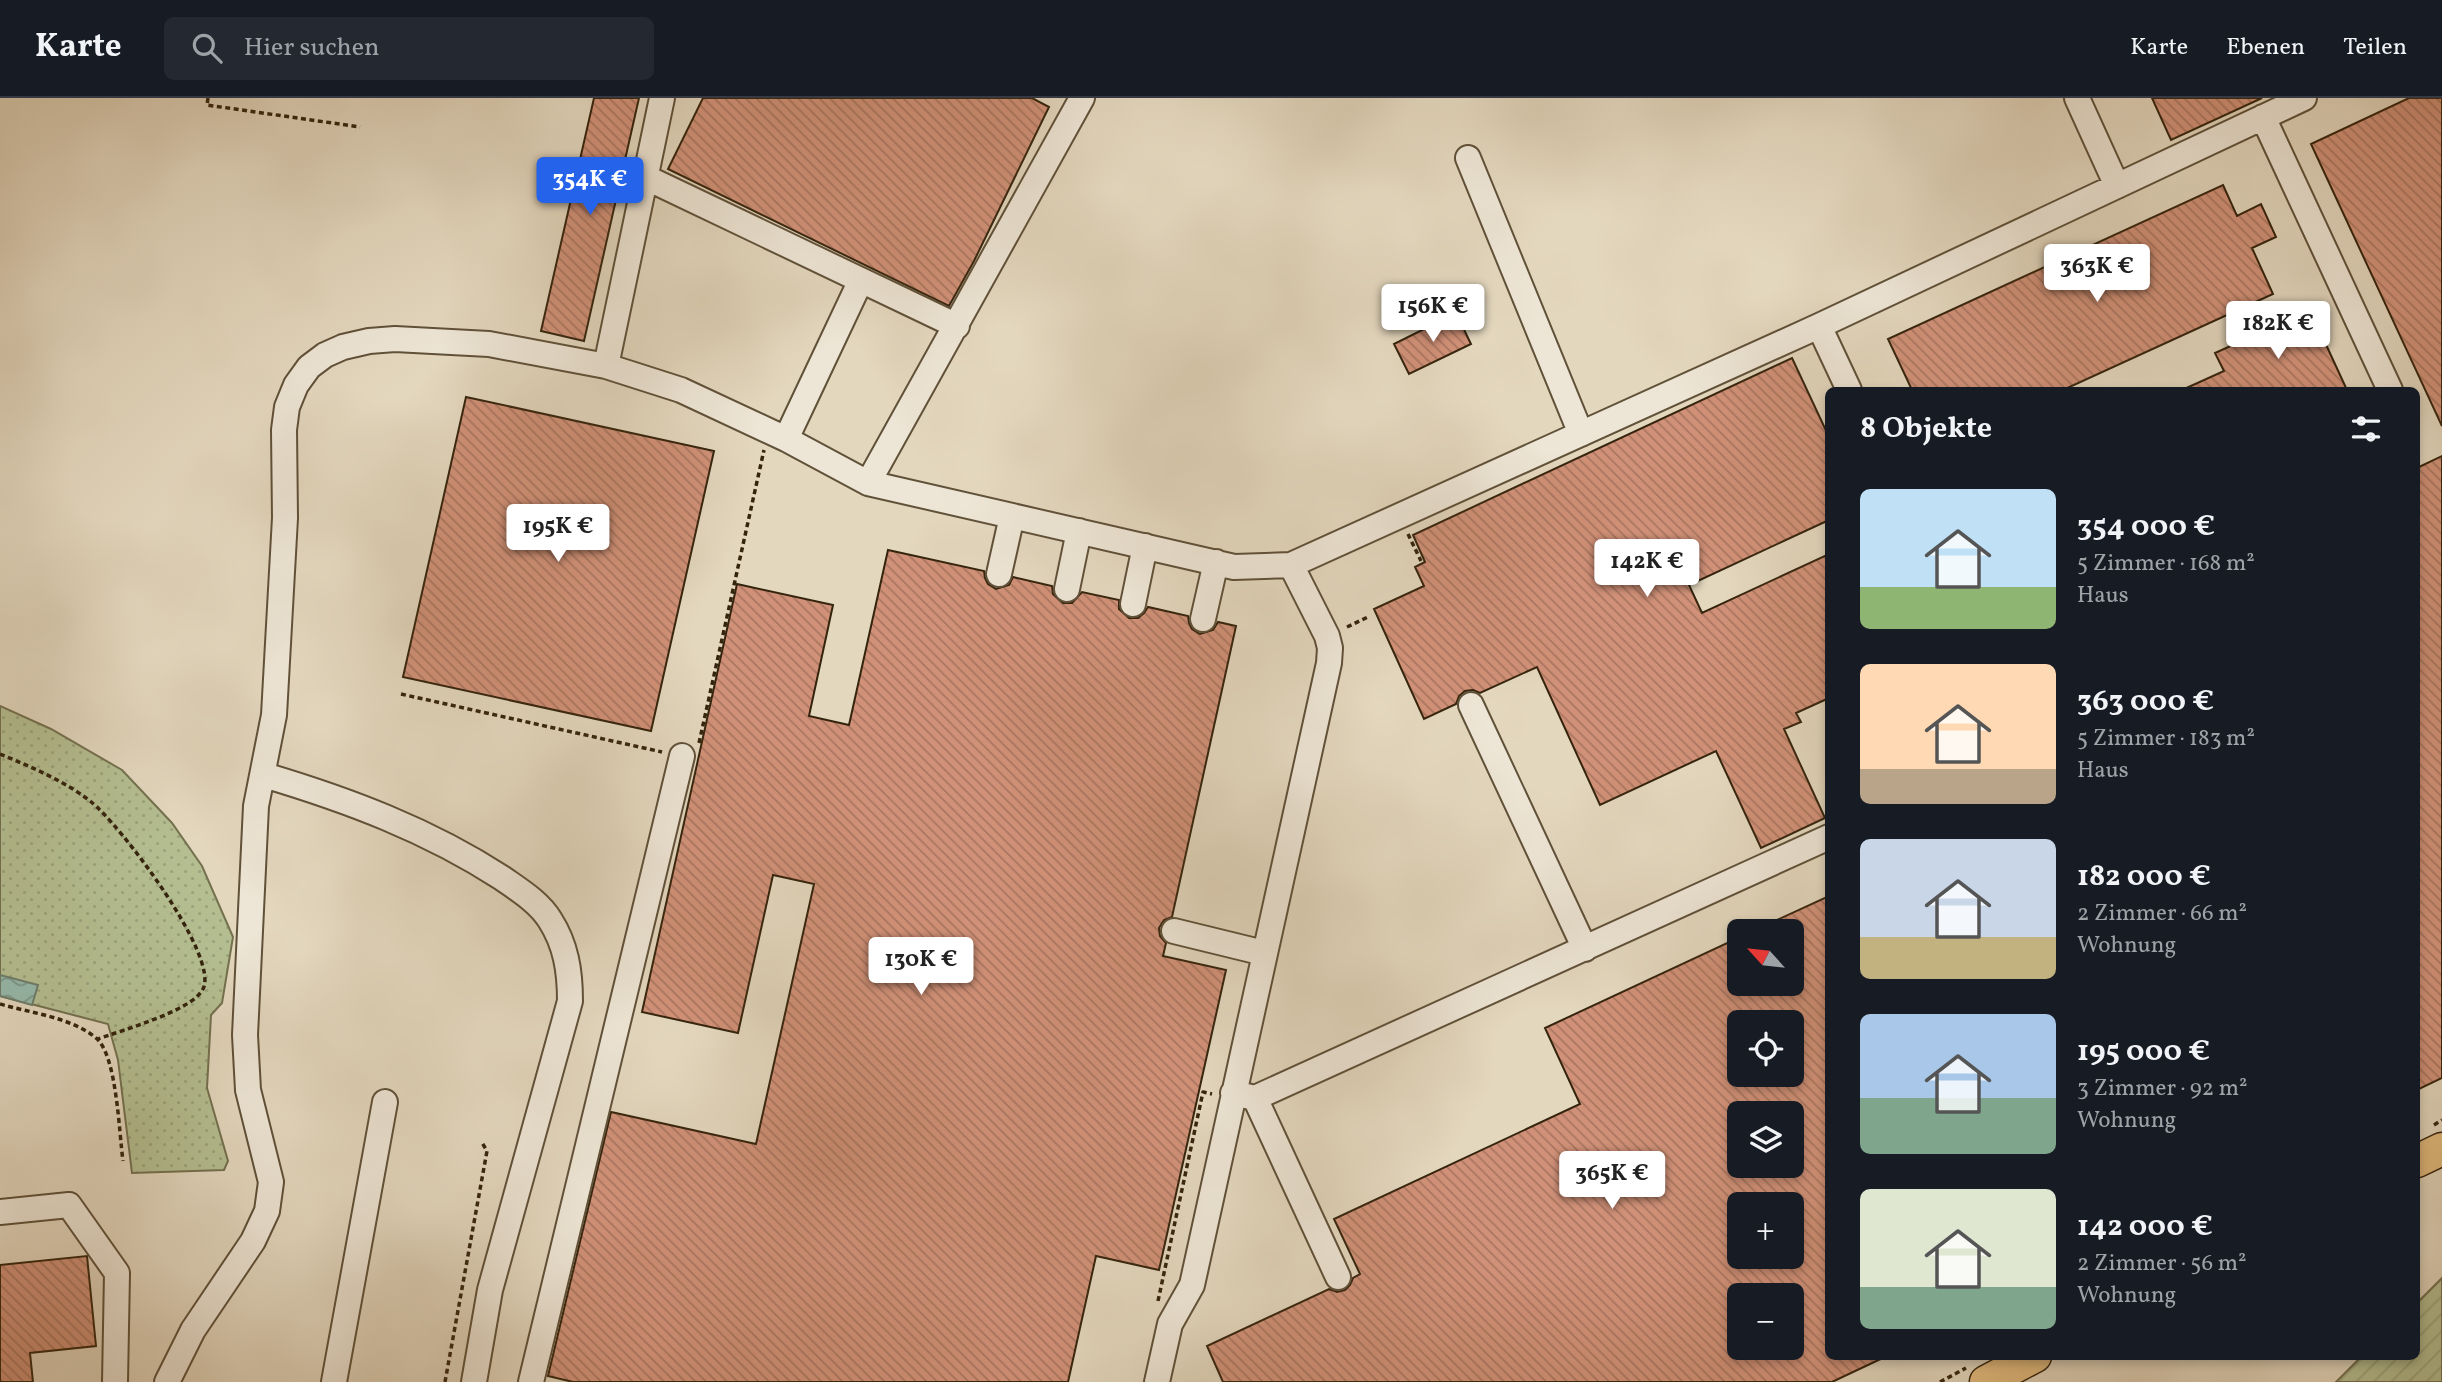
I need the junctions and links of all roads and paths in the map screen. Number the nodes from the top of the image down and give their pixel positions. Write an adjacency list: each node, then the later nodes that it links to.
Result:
1 (208, 98): 7 (path)
2 (662, 98): 9 (lane)
3 (1082, 98): 12 (lane)
4 (2077, 98): 10 (lane)
5 (2304, 98): 6 (lane)
6 (2263, 117): 10 (lane); 16 (lane)
7 (360, 127)
8 (1468, 158): 17 (lane)
9 (647, 178): 11 (lane); 14 (lane)
10 (2117, 186): 13 (lane)
11 (861, 280): 12 (lane); 18 (lane)
12 (957, 326): 19 (lane)
13 (1819, 326): 15 (lane); 17 (lane)
14 (606, 366): 18 (lane); 33 (lane)
15 (1848, 387)
16 (2389, 387)
17 (1581, 434): 24 (lane)
18 (780, 436): 19 (lane); 32 (path)
19 (869, 483): 20 (lane)
20 (1012, 516): 21 (lane); 25 (lane)
21 (1079, 531): 22 (lane); 26 (lane)
22 (1146, 546): 23 (lane); 27 (lane)
23 (1216, 562): 24 (lane); 28 (lane)
24 (1291, 565): 37 (lane)
25 (999, 574)
26 (1067, 589)
27 (1133, 604)
28 (1203, 619)
29 (401, 694): 32 (path)
30 (1471, 705): 36 (lane)
31 (0, 754): 39 (path)
32 (682, 756): 56 (lane)
33 (264, 775): 52 (lane); 55 (lane)
34 (1825, 839): 36 (lane)
35 (1174, 931): 37 (lane)
36 (1585, 949): 41 (lane)
37 (1264, 953): 41 (lane)
38 (0, 1004): 39 (path)
39 (97, 1039): 46 (path)
40 (1203, 1092): 49 (path)
41 (1244, 1095): 48 (lane); 57 (lane)
42 (385, 1102): 53 (lane)
43 (481, 1141): 54 (path)
44 (2442, 1149): 45 (main road)
45 (2420, 1160)
46 (123, 1161)
47 (0, 1212): 51 (lane)
48 (1338, 1277)
49 (1157, 1307)
50 (2027, 1360): 58 (main road)
51 (115, 1382)
52 (167, 1382)
53 (334, 1382)
54 (445, 1382)
55 (474, 1382)
56 (531, 1382)
57 (1157, 1382)
58 (1986, 1382)

